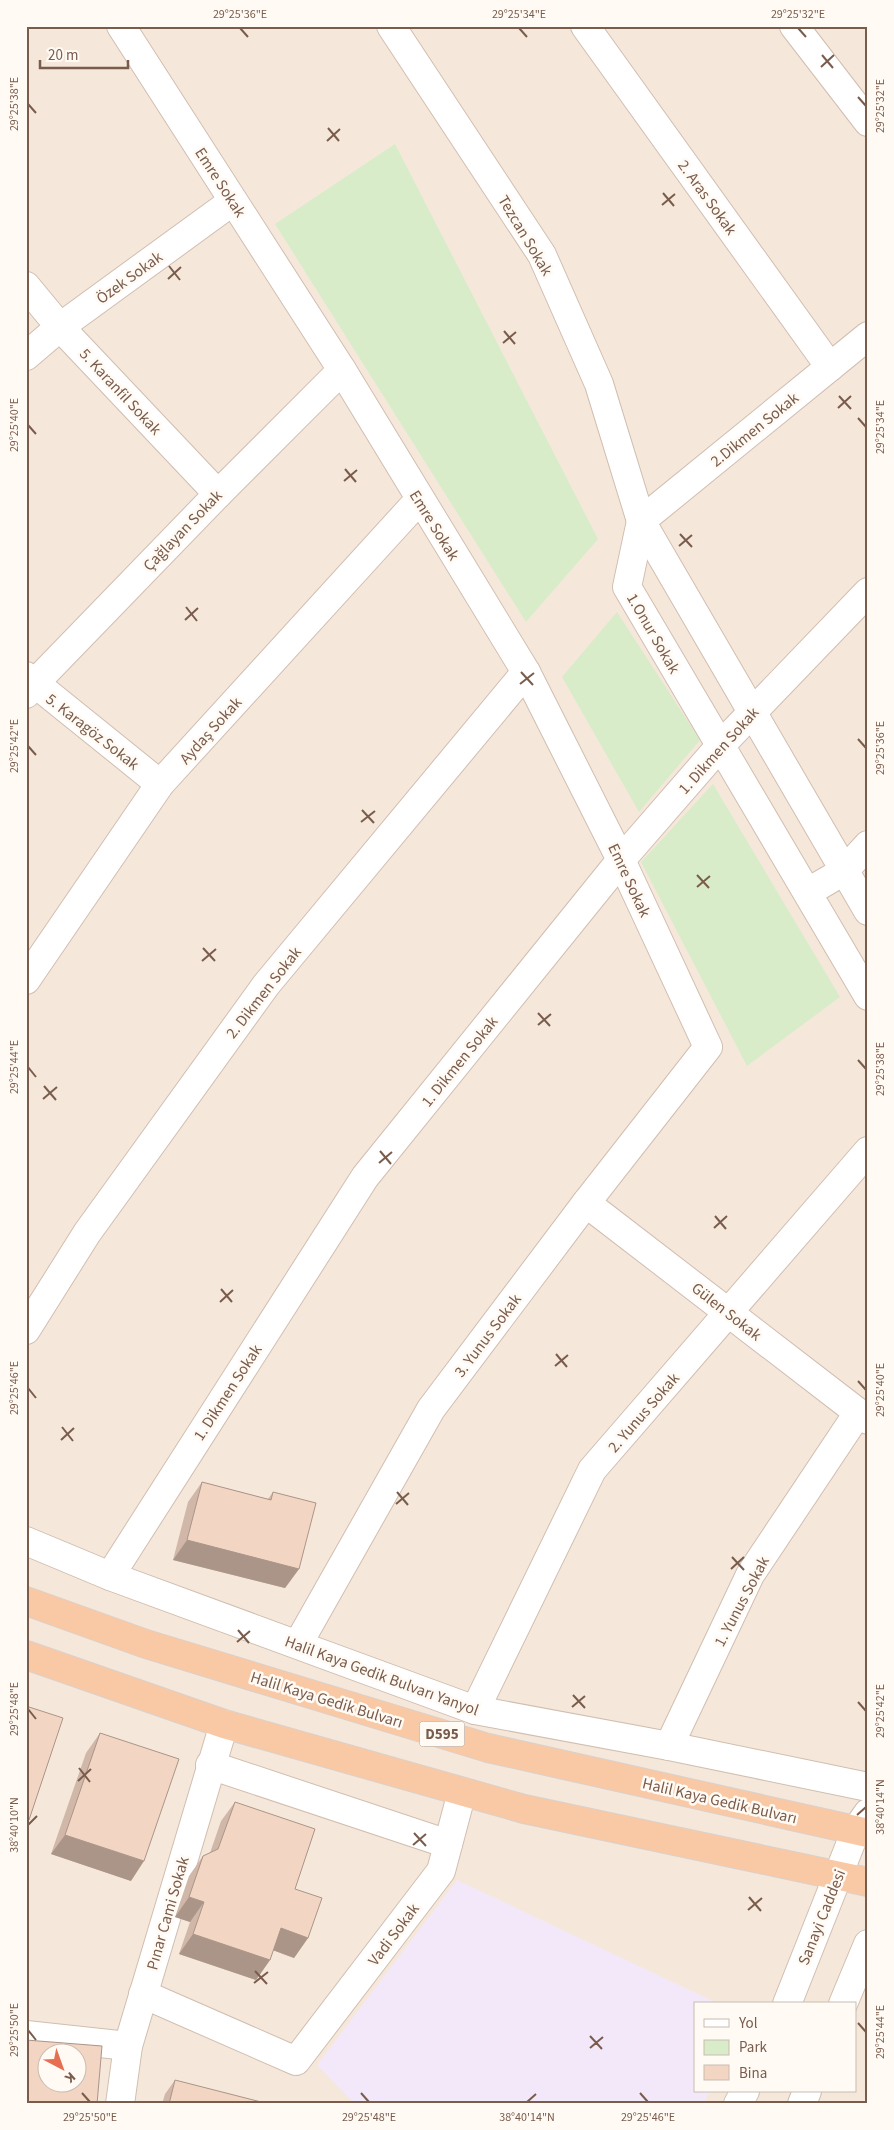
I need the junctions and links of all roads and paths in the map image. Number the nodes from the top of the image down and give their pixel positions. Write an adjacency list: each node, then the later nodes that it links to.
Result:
1 (121, 26): 6 (street, Emre Sokak)
2 (391, 26): 15 (street, Tezcan Sokak)
3 (585, 26): 11 (street, 2. Aras Sokak)
4 (794, 26): 5 (street)
5 (868, 122)
6 (233, 201): 8 (street, Özek Sokak); 12 (street, Emre Sokak)
7 (26, 286): 8 (street, 5. Karanfil Sokak)
8 (60, 327): 10 (street, Özek Sokak); 13 (street, 5. Karanfil Sokak)
9 (868, 336): 11 (street, 2.Dikmen Sokak)
10 (26, 356)
11 (830, 367): 15 (street, 2.Dikmen Sokak)
12 (342, 370): 13 (street, Çağlayan Sokak); 14 (street, Emre Sokak)
13 (218, 494): 18 (street, Çağlayan Sokak)
14 (419, 500): 17 (street, Emre Sokak); 21 (street, Aydaş Sokak)
15 (640, 521): 19 (street); 20 (street, 1.Onur Sokak)
16 (868, 592): 19 (street, 1. Dikmen Sokak)
17 (526, 672): 23 (street, Emre Sokak); 33 (street, 2. Dikmen Sokak)
18 (29, 684): 21 (street, 5. Karagöz Sokak)
19 (752, 711): 20 (street, 1. Dikmen Sokak); 24 (street)
20 (720, 746): 23 (street, 1. Dikmen Sokak); 25 (street, 1.Onur Sokak)
21 (160, 784): 27 (street, Aydaş Sokak)
22 (868, 846): 24 (street)
23 (621, 860): 29 (street, Emre Sokak); 36 (street, 1. Dikmen Sokak)
24 (844, 872): 25 (street); 26 (street)
25 (808, 892): 28 (street, 1.Onur Sokak)
26 (868, 912)
27 (26, 980)
28 (868, 996)
29 (708, 1047): 31 (street, 3. Yunus Sokak)
30 (867, 1153): 32 (street, 2. Yunus Sokak)
31 (586, 1203): 32 (street, Gülen Sokak); 38 (street, 3. Yunus Sokak)
32 (729, 1312): 34 (street, Gülen Sokak); 40 (street, 2. Yunus Sokak)
33 (26, 1330)
34 (863, 1416): 42 (street, 1. Yunus Sokak)
35 (26, 1541): 36 (street, Halil Kaya Gedik Bulvarı Yanyol)
36 (110, 1576): 38 (street, Halil Kaya Gedik Bulvarı Yanyol)
37 (26, 1601): 46 (highway, Halil Kaya Gedik Bulvarı / D595)
38 (298, 1644): 40 (street, Halil Kaya Gedik Bulvarı Yanyol)
39 (26, 1655): 41 (highway)
40 (475, 1710): 42 (street, Halil Kaya Gedik Bulvarı Yanyol)
41 (224, 1724): 43 (street, Pınar Cami Sokak); 45 (highway)
42 (669, 1746): 44 (street, Halil Kaya Gedik Bulvarı Yanyol)
43 (210, 1765): 47 (street); 51 (street, Pınar Cami Sokak)
44 (868, 1788)
45 (462, 1792): 47 (street, Vadi Sokak); 48 (highway)
46 (864, 1825): 48 (street, Sanayi Caddesi)
47 (448, 1844): 51 (street, Vadi Sokak)
48 (838, 1877): 49 (highway); 52 (street, Sanayi Caddesi)
49 (868, 1882)
50 (867, 1950): 53 (street)
51 (143, 1994): 55 (street, Pınar Cami Sokak)
52 (788, 2002)
53 (844, 2002)
54 (26, 2035): 55 (street)
55 (128, 2046): 58 (street, Pınar Cami Sokak)
56 (744, 2092): 59 (street)
57 (807, 2092): 60 (street)
58 (120, 2104)
59 (738, 2104)
60 (802, 2104)

